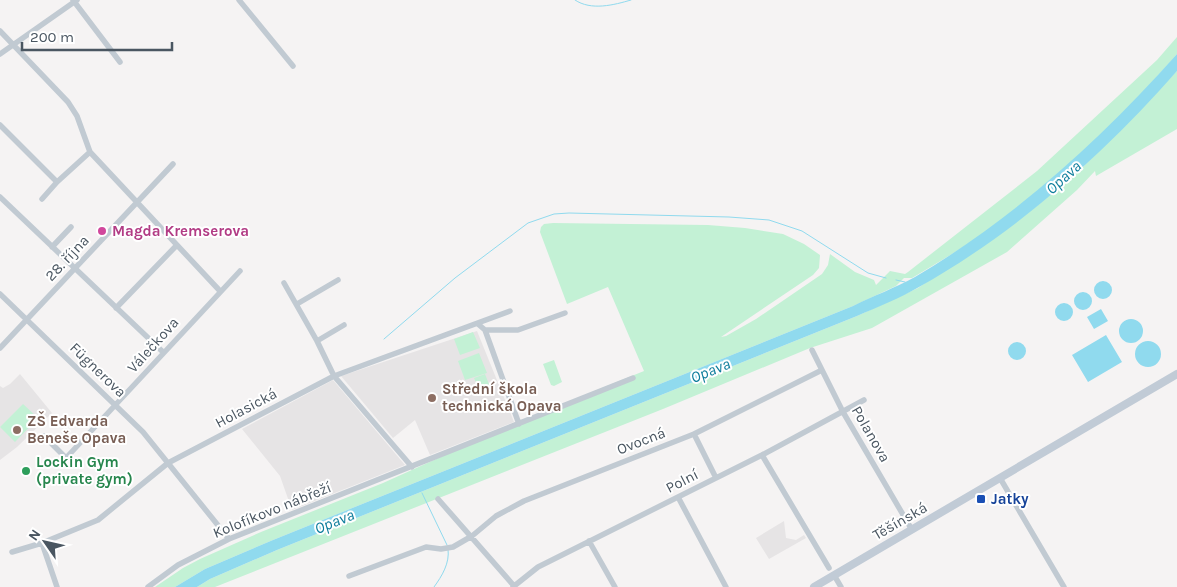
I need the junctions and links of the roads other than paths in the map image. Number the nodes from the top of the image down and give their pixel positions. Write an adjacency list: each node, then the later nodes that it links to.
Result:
1 (74, 0): 4 (street); 6 (street)
2 (239, 0): 7 (street)
3 (0, 31): 4 (street)
4 (13, 44): 5 (street); 9 (street)
5 (0, 54)
6 (120, 62)
7 (293, 66)
8 (0, 125): 11 (street)
9 (90, 152): 11 (street); 14 (street)
10 (173, 164): 14 (street, 28. října)
11 (57, 182): 13 (street)
12 (0, 197): 17 (street)
13 (42, 199)
14 (137, 202): 16 (street); 18 (street, 28. října)
15 (71, 227): 17 (street)
16 (176, 246): 22 (street); 25 (street)
17 (52, 247): 18 (street)
18 (74, 268): 25 (street); 28 (street, 28. října)
19 (240, 271): 22 (street, Válečkova)
20 (338, 280): 24 (street)
21 (284, 283): 24 (street)
22 (220, 291): 35 (street, Válečkova)
23 (0, 294): 28 (street, Fügnerova)
24 (297, 304): 32 (street)
25 (116, 308): 35 (street)
26 (510, 310): 29 (street, Holasická)
27 (565, 312): 31 (street)
28 (27, 320): 33 (street, 28. října); 41 (street, Fügnerova)
29 (478, 324): 31 (street); 38 (street, Holasická)
30 (344, 325): 32 (street)
31 (485, 330): 43 (street)
32 (317, 341): 38 (street)
33 (0, 348)
34 (812, 350): 36 (street, Polanova)
35 (163, 352): 41 (street, Válečkova)
36 (822, 370): 42 (street, Polanova); 44 (street, Ovocná)
37 (1177, 374): 50 (street, Těšínská)
38 (334, 376): 47 (street, Holasická); 48 (street)
39 (633, 378): 43 (street, Kolofíkovo nábřeží)
40 (864, 400): 42 (street, Polní)
41 (116, 405): 45 (street, Válečkova); 47 (street, Fügnerova)
42 (844, 412): 46 (street, Polní); 53 (street, Polanova)
43 (519, 424): 48 (street, Kolofíkovo nábřeží)
44 (694, 434): 49 (street); 54 (street, Ovocná)
45 (44, 436)
46 (762, 455): 49 (street, Polní); 59 (street)
47 (168, 464): 55 (street, Fügnerova); 57 (street, Holasická)
48 (412, 467): 55 (street, Kolofíkovo nábřeží)
49 (716, 478): 51 (street, Polní)
50 (1000, 478): 53 (street, Těšínská); 69 (street)
51 (678, 498): 56 (street, Polní); 66 (street)
52 (438, 499): 54 (street)
53 (912, 530): 60 (street, Těšínská)
54 (472, 536): 61 (street, Ovocná); 64 (street)
55 (229, 539): 63 (street, Kolofíkovo nábřeží)
56 (589, 541): 64 (street, Polní); 65 (street)
57 (42, 542): 58 (street, Holasická); 62 (street)
58 (12, 552)
59 (829, 568)
60 (834, 575): 67 (street, Těšínská); 68 (street)
61 (349, 576)
62 (56, 587)
63 (148, 587)
64 (514, 587)
65 (615, 587)
66 (726, 587)
67 (814, 587)
68 (841, 587)
69 (1064, 587)

